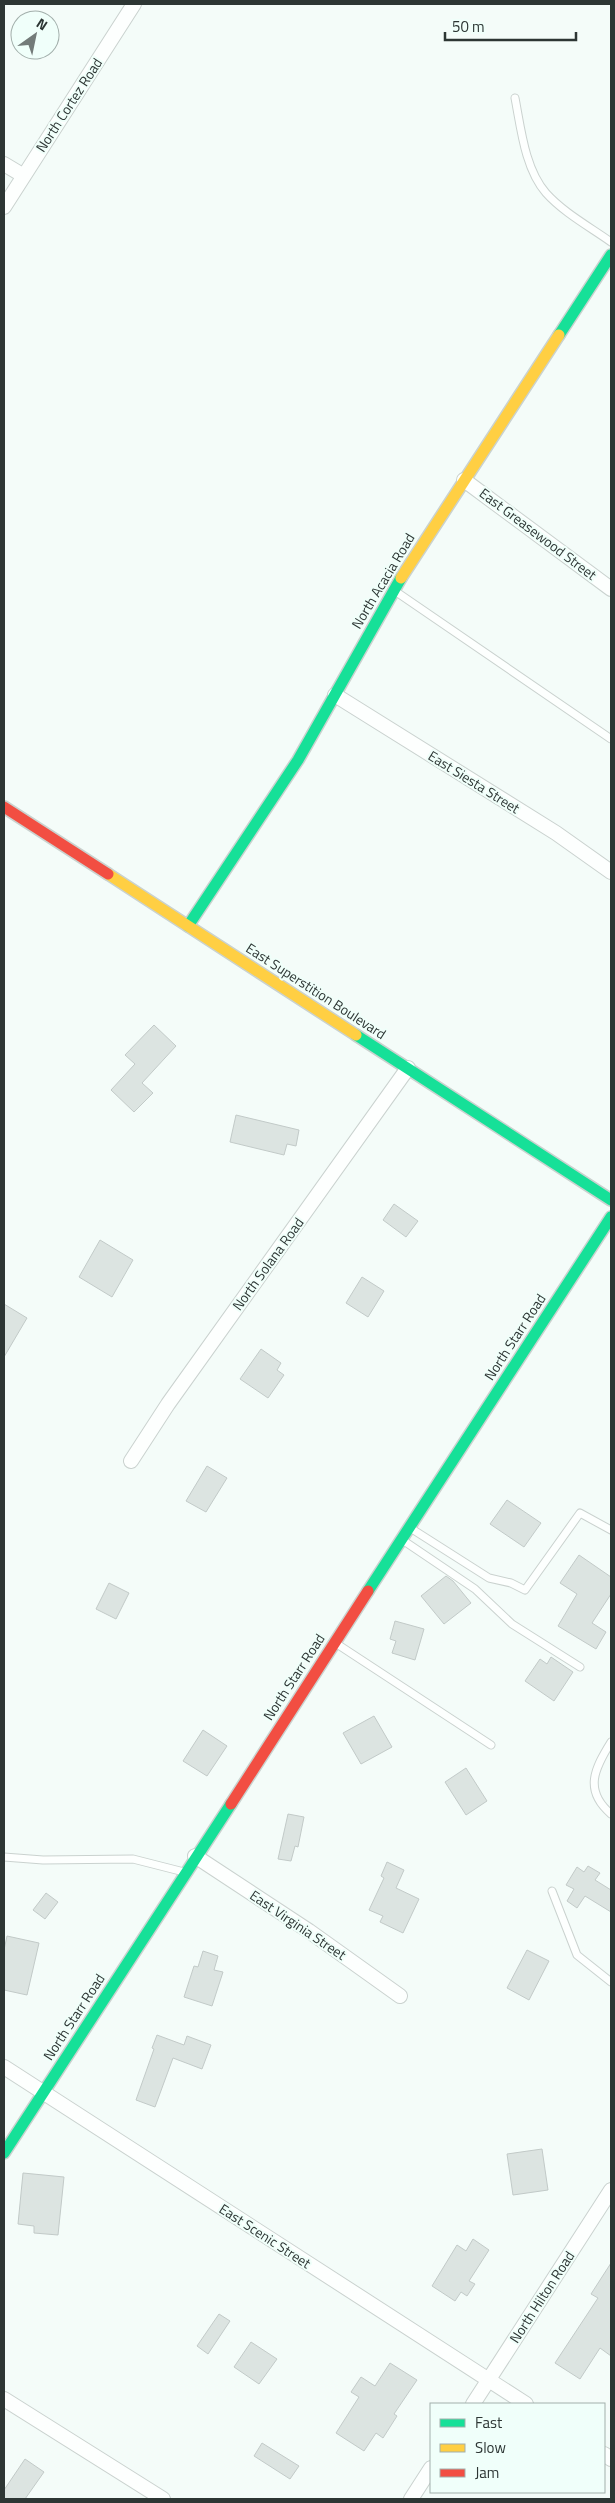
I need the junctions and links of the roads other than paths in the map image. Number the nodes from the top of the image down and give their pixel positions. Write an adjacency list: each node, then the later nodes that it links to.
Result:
1 (134, 4): 4 (street, North Cortez Road)
2 (515, 98): 6 (lane)
3 (4, 164): 4 (street)
4 (24, 176): 5 (street, North Cortez Road)
5 (4, 207)
6 (611, 242)
7 (611, 255): 8 (street, North Acacia Road)
8 (464, 480): 9 (street, East Greasewood Street); 10 (street, North Acacia Road)
9 (611, 589)
10 (394, 590): 11 (street, North Acacia Road); 12 (lane)
11 (335, 695): 14 (street, East Siesta Street); 15 (street, North Acacia Road)
12 (611, 739)
13 (4, 807): 15 (street, East Superstition Boulevard)
14 (611, 872)
15 (188, 926): 16 (street, East Superstition Boulevard)
16 (408, 1068): 17 (street, East Superstition Boulevard); 19 (street, North Solana Road)
17 (611, 1200)
18 (611, 1218): 20 (street, North Starr Road)
19 (131, 1460)
20 (409, 1528): 21 (lane); 22 (street, North Starr Road)
21 (611, 1530)
22 (401, 1540): 23 (street, North Starr Road); 24 (lane)
23 (334, 1643): 26 (lane); 28 (street, North Starr Road)
24 (580, 1667)
25 (611, 1742): 27 (lane)
26 (491, 1745)
27 (611, 1814)
28 (195, 1856): 30 (street, North Starr Road); 33 (street, East Virginia Street)
29 (4, 1857): 30 (lane)
30 (185, 1872): 35 (street, North Starr Road)
31 (552, 1892): 32 (lane)
32 (611, 1982)
33 (400, 1996)
34 (4, 2067): 35 (street, East Scenic Street)
35 (43, 2092): 36 (street, North Starr Road); 38 (street, East Scenic Street)
36 (4, 2153)
37 (611, 2190): 38 (street, North Hilton Road)
38 (488, 2380): 40 (street, North Hilton Road); 41 (street, East Scenic Street)
39 (4, 2399): 43 (street)
40 (474, 2403)
41 (524, 2403)
42 (430, 2470): 44 (street)
43 (163, 2499)
44 (411, 2499)

